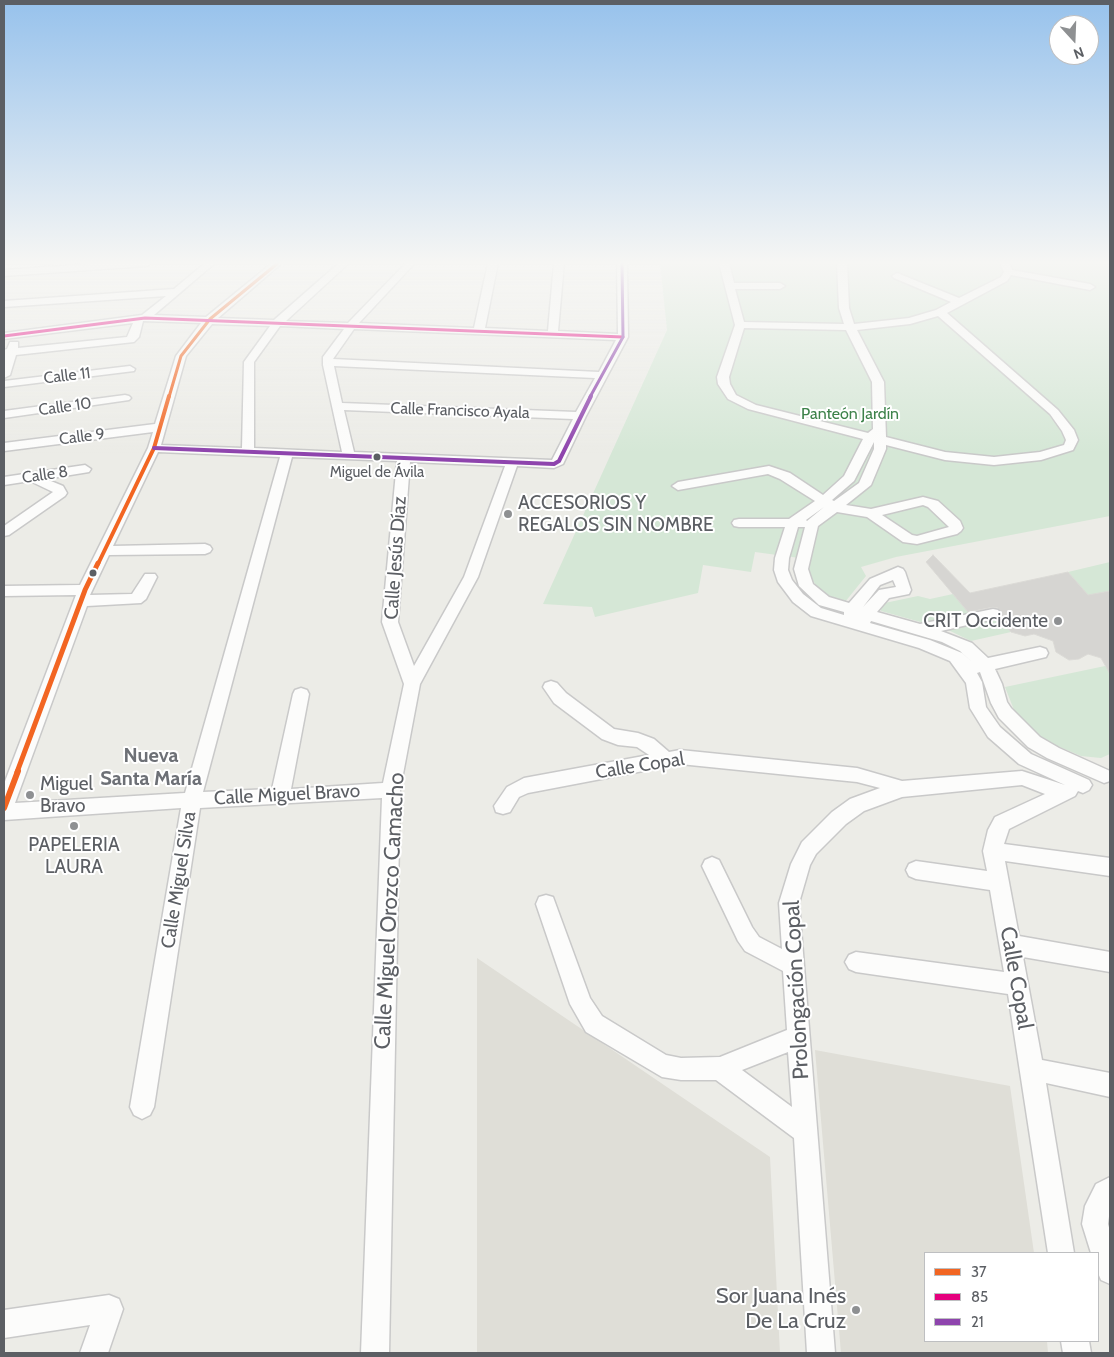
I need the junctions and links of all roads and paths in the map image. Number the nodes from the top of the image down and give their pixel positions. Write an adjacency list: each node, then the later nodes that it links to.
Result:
1 (80, 326): 17 (street)
2 (138, 326): 20 (street)
3 (204, 326): 30 (street)
4 (275, 326): 34 (street)
5 (351, 326): 21 (street)
6 (359, 326): 15 (street)
7 (480, 326): 15 (street)
8 (554, 326): 16 (street)
9 (623, 326): 19 (street)
10 (740, 326): 31 (street)
11 (813, 326): 14 (street)
12 (858, 326): 14 (street)
13 (956, 326): 31 (street)
14 (850, 327): 31 (street)
15 (479, 331): 16 (street)
16 (553, 334): 19 (street)
17 (16, 335): 18 (street); 20 (street)
18 (4, 336)
19 (623, 337): 24 (street)
20 (8, 353): 23 (street)
21 (328, 362): 24 (street); 27 (street)
22 (130, 369): 25 (street, Calle 11)
23 (4, 375)
24 (602, 375): 29 (street)
25 (4, 384)
26 (125, 398): 28 (street, Calle 10)
27 (339, 406): 29 (street, Calle Francisco Ayala); 36 (street)
28 (4, 415)
29 (580, 416): 39 (street)
30 (160, 427): 32 (street, Calle 9); 33 (street)
31 (876, 436): 44 (street)
32 (4, 447)
33 (154, 448): 34 (street); 51 (street)
34 (248, 452): 35 (street)
35 (287, 453): 36 (street); 70 (street, Calle Miguel Silva)
36 (349, 456): 37 (street)
37 (404, 458): 38 (street); 61 (street, Calle Jesús Díaz)
38 (512, 463): 39 (street); 61 (street, Calle Miguel Orozco Camacho)
39 (554, 464)
40 (85, 469): 41 (street, Calle 8)
41 (32, 477): 42 (street, Calle 8); 49 (street)
42 (4, 481)
43 (678, 486): 44 (street)
44 (829, 504): 45 (street); 46 (street); 48 (street)
45 (870, 513): 45 (street)
46 (793, 522): 47 (street); 48 (street); 56 (street)
47 (739, 523)
48 (812, 524): 56 (street)
49 (5, 530)
50 (205, 549): 51 (street)
51 (104, 551): 54 (street)
52 (150, 577): 54 (street)
53 (4, 591): 54 (street)
54 (83, 595): 72 (street)
55 (993, 614): 57 (street)
56 (857, 618): 56 (street); 57 (street); 60 (street)
57 (919, 630): 59 (street)
58 (1040, 654): 59 (street)
59 (985, 665): 60 (street); 65 (street)
60 (967, 669): 67 (street)
61 (412, 684): 68 (street, Calle Miguel Orozco Camacho)
62 (551, 687): 64 (street)
63 (301, 694): 69 (street)
64 (666, 760): 66 (street, Calle Copal); 71 (street, Calle Copal)
65 (1107, 774): 67 (street, Calle Copal)
66 (902, 789): 67 (street, Prolongación Copal); 83 (street, Prolongación Copal)
67 (1074, 789): 74 (street, Calle Copal)
68 (391, 790): 69 (street, Calle Miguel Bravo); 97 (street, Calle Miguel Orozco Camacho)
69 (280, 797): 70 (street, Calle Miguel Bravo)
70 (192, 800): 73 (street, Calle Miguel Bravo); 89 (street, Calle Miguel Silva)
71 (503, 806)
72 (4, 808)
73 (4, 812)
74 (993, 850): 76 (street); 78 (street, Calle Copal)
75 (712, 866): 83 (street)
76 (1110, 867)
77 (916, 870): 78 (street)
78 (998, 882): 80 (street, Calle Copal)
79 (546, 904): 86 (street)
80 (1010, 945): 82 (street); 84 (street, Calle Copal)
81 (856, 962): 84 (street)
82 (1110, 962)
83 (792, 964): 85 (street, Prolongación Copal)
84 (1017, 985): 87 (street, Calle Copal)
85 (798, 1037): 86 (street); 90 (street, Prolongación Copal)
86 (720, 1068): 90 (street)
87 (1032, 1069): 88 (street); 92 (street, Calle Copal)
88 (1110, 1085)
89 (142, 1107)
90 (804, 1131): 98 (street, Prolongación Copal)
91 (1110, 1190): 93 (street)
92 (1061, 1252)
93 (1110, 1271)
94 (109, 1309): 95 (street); 96 (street)
95 (4, 1324)
96 (94, 1353)
97 (375, 1353)
98 (821, 1353)

